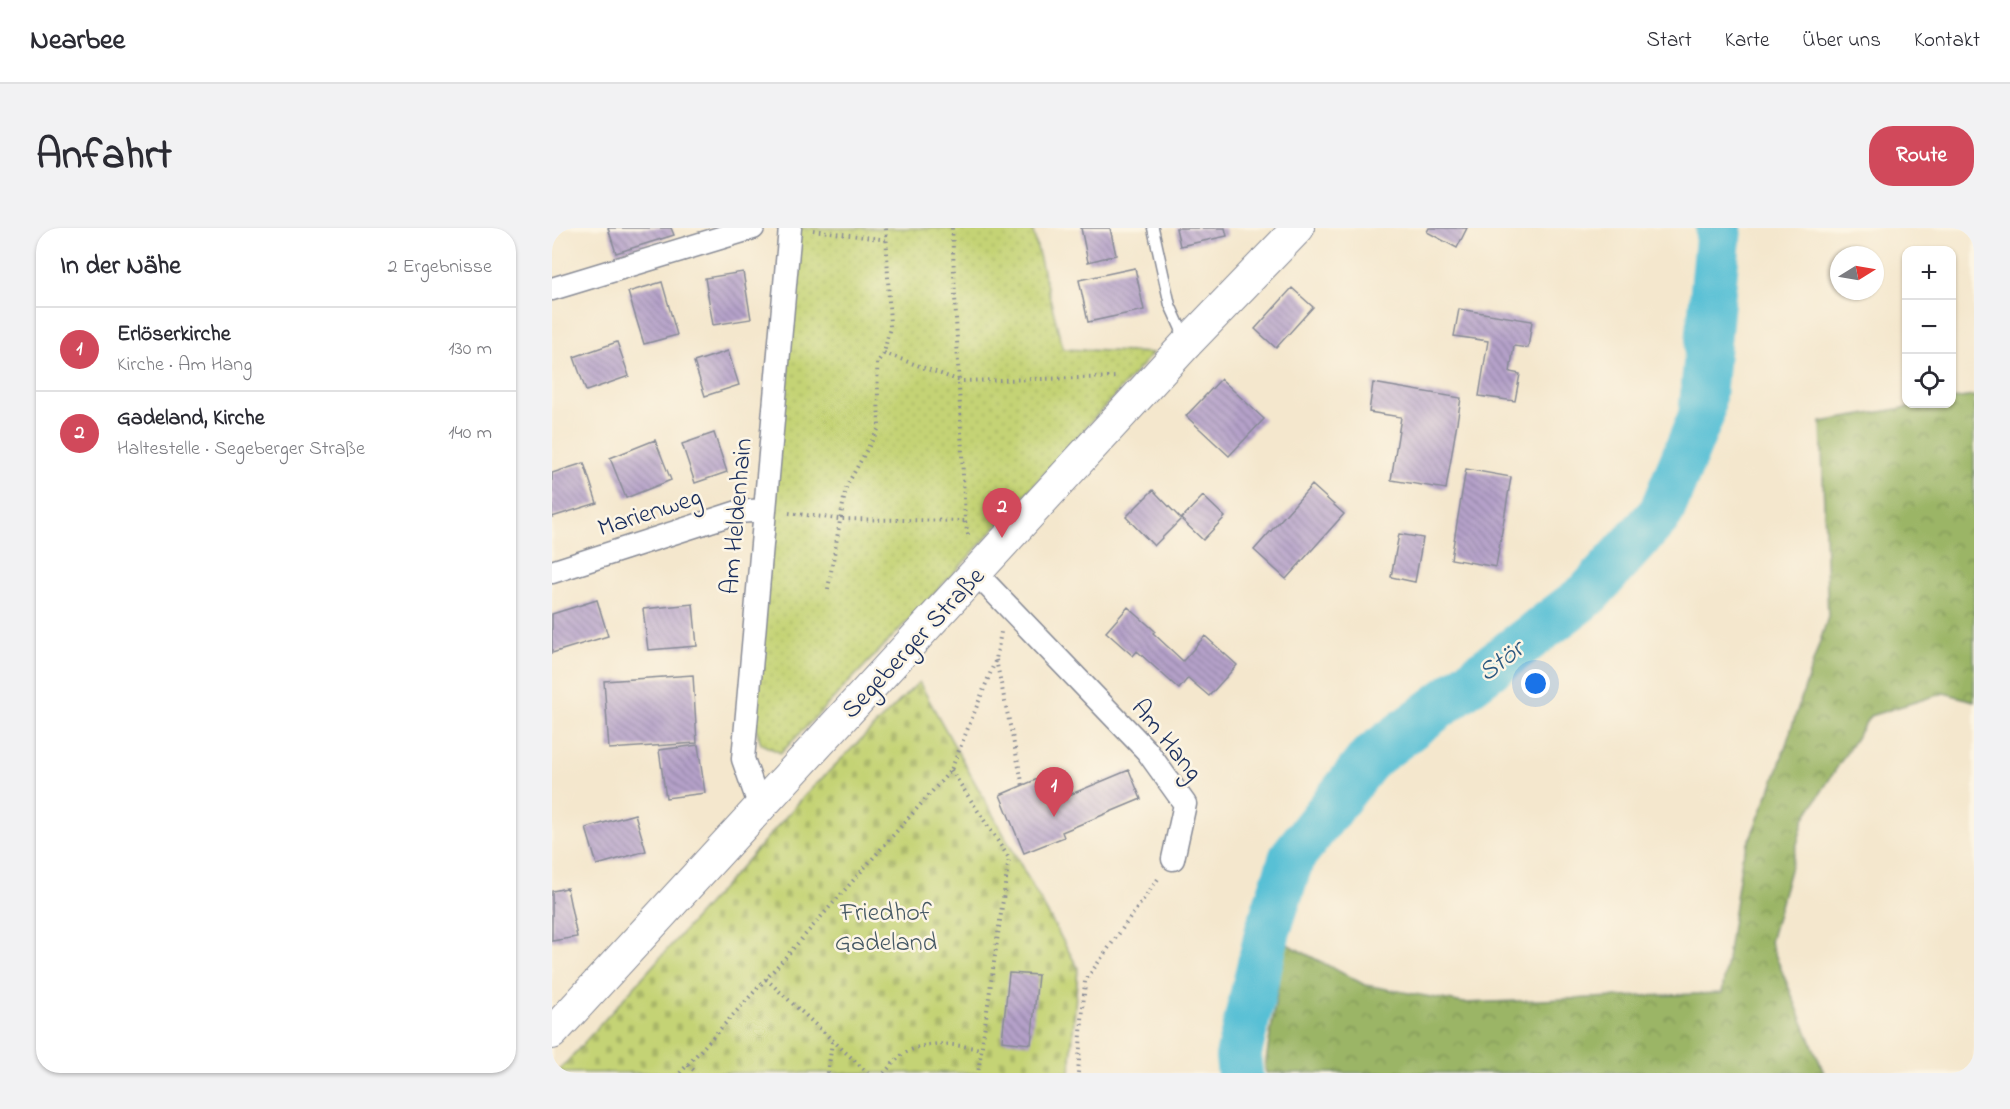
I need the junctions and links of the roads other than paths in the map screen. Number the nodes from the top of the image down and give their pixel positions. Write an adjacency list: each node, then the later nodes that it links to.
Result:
1 (753, 228): 5 (street)
2 (1152, 228): 6 (lane)
3 (1298, 228): 6 (main road, Segeberger Straße)
4 (799, 229): 7 (street, Am Heldenhain)
5 (552, 290)
6 (1187, 343): 9 (main road, Segeberger Straße)
7 (764, 510): 8 (street, Marienweg); 10 (street, Am Heldenhain)
8 (552, 572)
9 (976, 573): 10 (main road, Segeberger Straße); 11 (street, Am Hang)
10 (760, 807): 12 (main road, Segeberger Straße)
11 (1173, 859)
12 (552, 1033)

